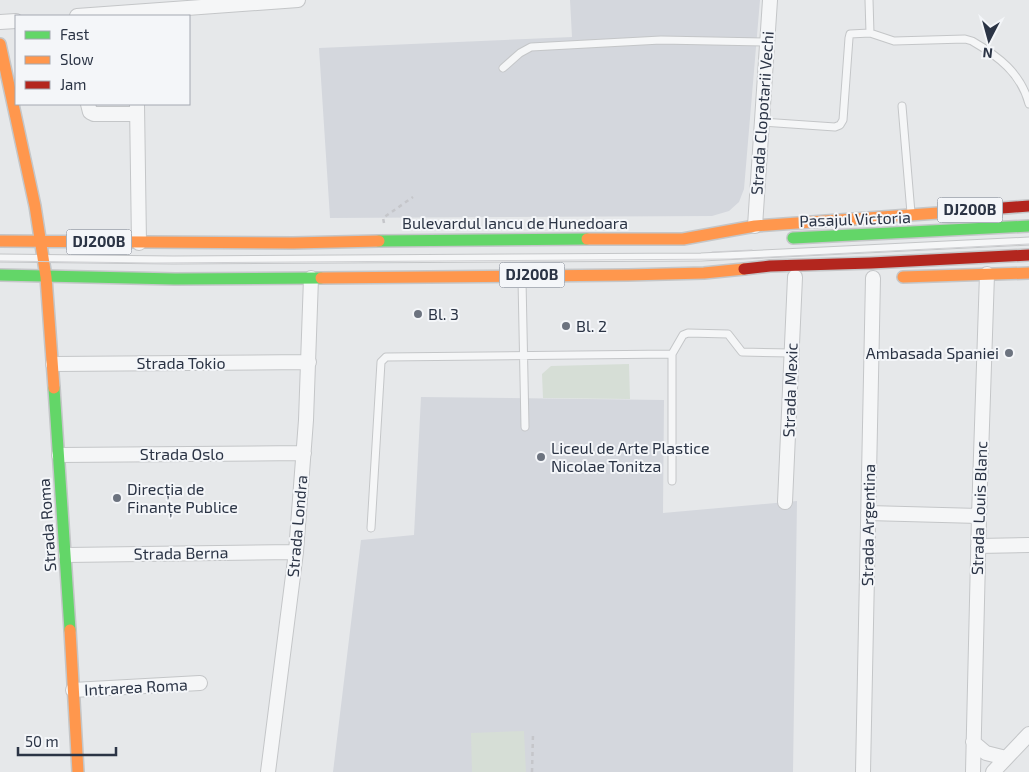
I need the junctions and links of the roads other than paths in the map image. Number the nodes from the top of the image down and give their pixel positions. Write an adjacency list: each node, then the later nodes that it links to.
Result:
1 (298, 0): 4 (street)
2 (770, 0): 10 (street, Strada Clopotarii Vechi)
3 (869, 0): 9 (lane)
4 (160, 5): 5 (street)
5 (134, 14): 6 (street)
6 (108, 15)
7 (15, 21): 8 (street)
8 (0, 22)
9 (870, 33): 13 (lane); 17 (lane)
10 (767, 42): 12 (lane); 17 (street, Strada Clopotarii Vechi)
11 (0, 44): 25 (main road, Strada Roma)
12 (503, 68)
13 (1029, 104)
14 (88, 105): 16 (street)
15 (902, 106): 19 (lane)
16 (137, 109): 26 (street)
17 (762, 122): 21 (street, Strada Clopotarii Vechi)
18 (1029, 206): 19 (main road, DJ200B)
19 (911, 214): 21 (main road, DJ200B)
20 (1029, 226): 22 (main road, Pasajul Victoria)
21 (754, 232): 26 (main road, Bulevardul Iancu de Hunedoara / DJ200B)
22 (782, 238)
23 (0, 241): 25 (main road, Bulevardul Iancu de Hunedoara / DJ200B)
24 (1029, 241): 29 (lane, Pasajul Victoria)
25 (42, 242): 26 (main road, Bulevardul Iancu de Hunedoara / DJ200B); 29 (main road, Strada Roma)
26 (139, 243)
27 (1029, 255): 30 (main road)
28 (0, 258): 29 (lane)
29 (44, 259): 35 (main road, Strada Roma)
30 (799, 273): 34 (main road, DJ200B); 39 (street, Strada Mexic)
31 (1029, 273): 32 (main road)
32 (987, 274): 37 (main road); 49 (street, Strada Louis Blanc)
33 (0, 275): 35 (main road, DJ200B)
34 (522, 275): 36 (main road, DJ200B); 40 (lane)
35 (46, 277): 36 (main road, DJ200B); 42 (main road, Strada Roma)
36 (311, 278): 41 (street, Strada Londra)
37 (877, 278): 48 (street, Strada Argentina)
38 (672, 354): 39 (lane); 40 (lane); 46 (lane)
39 (791, 354): 47 (street, Strada Mexic)
40 (524, 356): 43 (lane); 50 (lane)
41 (308, 362): 42 (street, Strada Tokio); 44 (street, Strada Londra)
42 (53, 364): 45 (main road, Strada Roma)
43 (525, 427)
44 (304, 453): 45 (street, Strada Oslo); 53 (street, Strada Londra)
45 (59, 455): 54 (main road, Strada Roma)
46 (672, 481)
47 (785, 502)
48 (868, 513): 49 (street); 62 (street, Strada Argentina)
49 (979, 516): 52 (street, Strada Louis Blanc)
50 (371, 528)
51 (1029, 545): 52 (street)
52 (978, 546): 58 (street, Strada Louis Blanc)
53 (296, 552): 54 (street, Strada Berna); 61 (street, Strada Londra)
54 (66, 554): 56 (main road, Strada Roma)
55 (200, 683): 56 (street, Intrarea Roma)
56 (73, 690): 60 (main road, Strada Roma)
57 (1029, 734): 59 (street)
58 (973, 742): 59 (street); 63 (street, Strada Louis Blanc)
59 (1006, 758): 64 (street)
60 (78, 772)
61 (268, 772)
62 (863, 772)
63 (973, 772)
64 (993, 772)

